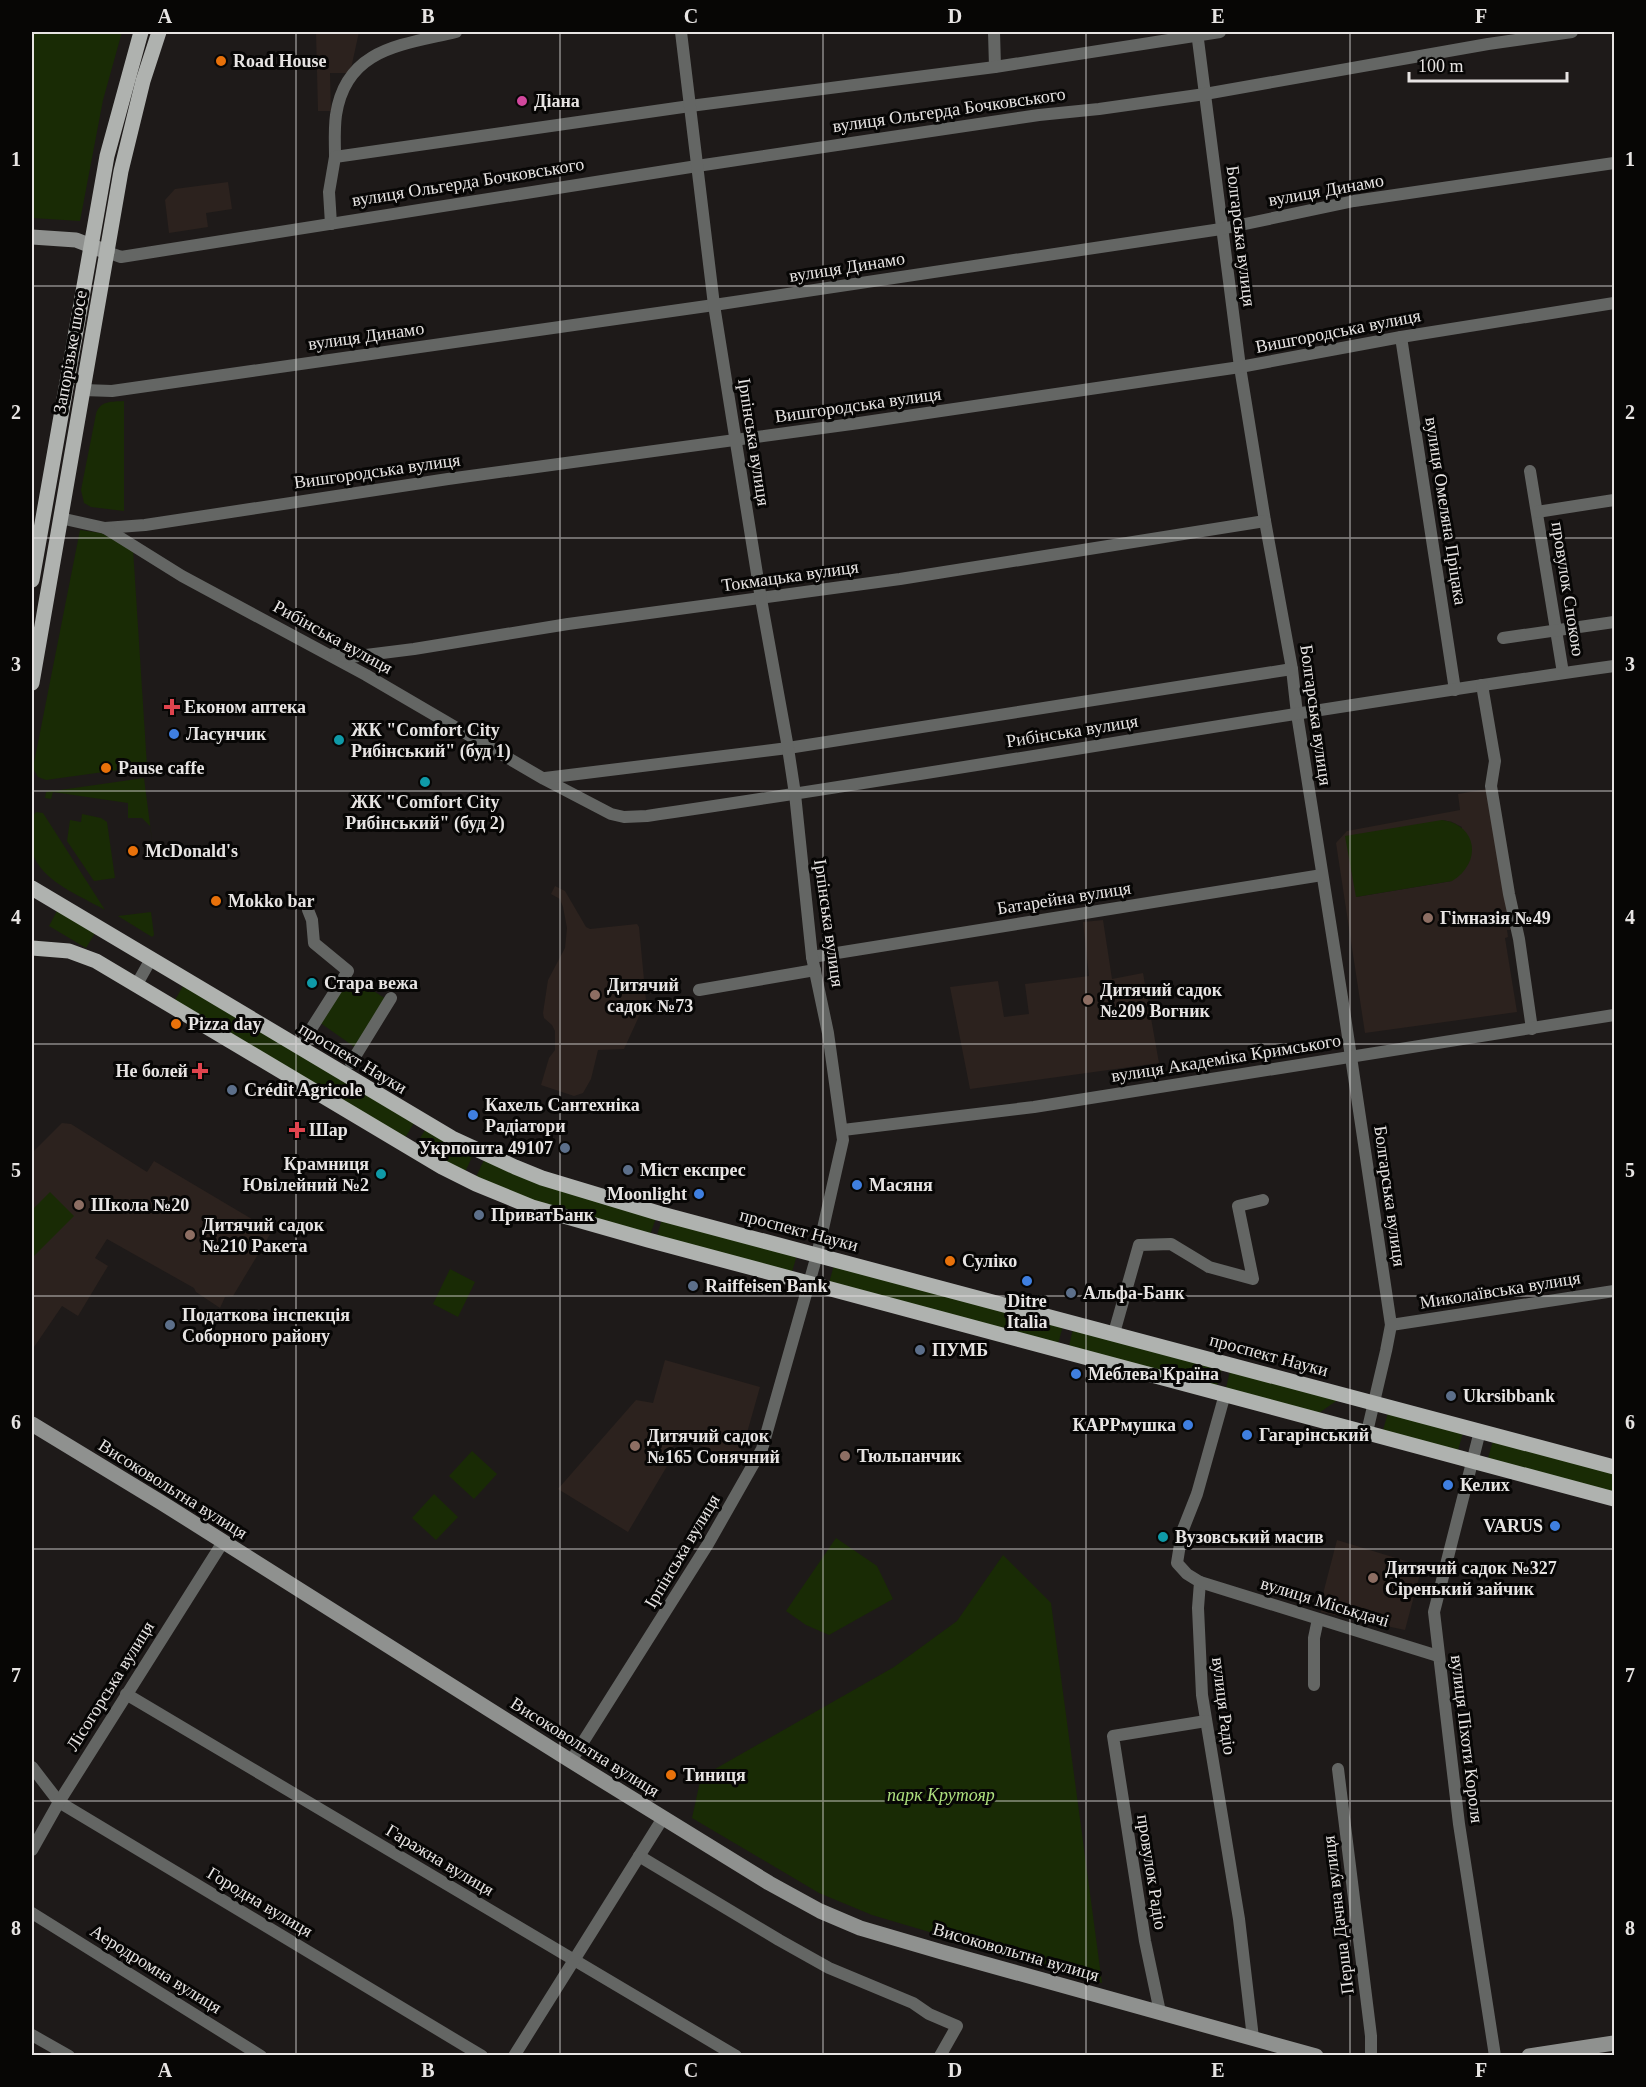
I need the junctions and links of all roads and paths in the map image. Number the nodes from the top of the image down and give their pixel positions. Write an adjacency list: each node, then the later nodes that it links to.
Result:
1 (141, 32): 18 (main road, Запорізьке шосе)
2 (159, 32): 19 (main road, Запорізьке шосе)
3 (456, 32): 12 (street)
4 (681, 32): 11 (street, Ірпінська вулиця)
5 (994, 32): 9 (street)
6 (1221, 32): 8 (street, вулиця Ольгерда Бочковського)
7 (1572, 32): 10 (street, вулиця Ольгерда Бочковського)
8 (1198, 34): 9 (street, вулиця Ольгерда Бочковського); 10 (street, Болгарська вулиця)
9 (995, 67): 11 (street, вулиця Ольгерда Бочковського)
10 (1205, 94): 14 (street, вулиця Ольгерда Бочковського); 16 (street, Болгарська вулиця)
11 (690, 106): 12 (street, вулиця Ольгерда Бочковського); 14 (street, Ірпінська вулиця)
12 (335, 157): 15 (street, вулиця Ольгерда Бочковського)
13 (1614, 163): 16 (street, вулиця Динамо)
14 (697, 166): 15 (street, вулиця Ольгерда Бочковського); 21 (street, Ірпінська вулиця)
15 (331, 224): 19 (street, вулиця Ольгерда Бочковського)
16 (1221, 229): 21 (street, вулиця Динамо); 23 (street, Болгарська вулиця)
17 (32, 237): 18 (main road, вулиця Ольгерда Бочковського)
18 (91, 245): 19 (main road, вулиця Ольгерда Бочковського); 32 (main road, Запорізьке шосе)
19 (107, 252): 24 (main road, Запорізьке шосе)
20 (1614, 303): 22 (street, Вишгородська вулиця)
21 (714, 305): 24 (street, вулиця Динамо); 25 (street, Ірпінська вулиця)
22 (1401, 336): 23 (street, Вишгородська вулиця); 43 (street, вулиця Омеляна Пріцака)
23 (1240, 367): 25 (street, Вишгородська вулиця); 30 (street, Болгарська вулиця)
24 (83, 390): 29 (main road, Запорізьке шосе)
25 (736, 440): 31 (street, Вишгородська вулиця); 33 (street, Ірпінська вулиця)
26 (1530, 471): 28 (street, провулок Спокою)
27 (1614, 500): 28 (street, провулок Спокою)
28 (1537, 512): 35 (street, провулок Спокою)
29 (60, 518): 31 (street); 41 (main road, Запорізьке шосе)
30 (1265, 521): 33 (street, Токмацька вулиця); 39 (street, Болгарська вулиця)
31 (105, 528): 37 (street, Рибінська вулиця)
32 (32, 580)
33 (761, 599): 37 (street, Токмацька вулиця); 45 (street, Ірпінська вулиця)
34 (1614, 622): 35 (street)
35 (1556, 630): 36 (street); 40 (street, провулок Спокою)
36 (1503, 638)
37 (321, 651): 46 (street, Рибінська вулиця)
38 (1614, 666): 40 (street, Рибінська вулиця)
39 (1292, 669): 44 (street, Болгарська вулиця); 45 (street, Рибінська вулиця)
40 (1563, 673): 42 (street, Рибінська вулиця)
41 (32, 683)
42 (1482, 686): 43 (street, Рибінська вулиця); 59 (street)
43 (1455, 690): 44 (street, Рибінська вулиця)
44 (1297, 714): 47 (street, Рибінська вулиця); 48 (street, Болгарська вулиця)
45 (788, 748): 46 (street, Рибінська вулиця); 47 (street, Ірпінська вулиця)
46 (544, 779): 47 (street, Рибінська вулиця)
47 (795, 794): 52 (street, Ірпінська вулиця)
48 (1322, 875): 52 (street, Батарейна вулиця); 61 (street, Болгарська вулиця)
49 (32, 888): 53 (main road, проспект Науки)
50 (308, 910): 60 (street)
51 (32, 948): 55 (main road)
52 (812, 957): 54 (street, Ірпінська вулиця)
53 (151, 959): 55 (street); 60 (main road, проспект Науки)
54 (815, 970): 56 (street); 63 (street, Ірпінська вулиця)
55 (137, 984): 66 (main road)
56 (699, 990)
57 (391, 998): 62 (street)
58 (1614, 1015): 59 (street, вулиця Академіка Кримського)
59 (1532, 1029): 61 (street, вулиця Академіка Кримського)
60 (299, 1048): 65 (main road, проспект Науки)
61 (1351, 1056): 63 (street, вулиця Академіка Кримського); 68 (street, Болгарська вулиця)
62 (351, 1063)
63 (843, 1130): 65 (street, Ірпінська вулиця)
64 (1263, 1200): 69 (street)
65 (817, 1255): 66 (street, Ірпінська вулиця); 69 (main road, проспект Науки)
66 (808, 1282): 70 (main road); 85 (street, Ірпінська вулиця)
67 (1614, 1291): 68 (street, Миколаївська вулиця)
68 (1391, 1325): 71 (street, Болгарська вулиця)
69 (1114, 1334): 71 (main road, проспект Науки)
70 (1225, 1394): 74 (main road); 79 (street)
71 (1374, 1403): 73 (main road, проспект Науки); 74 (street, Болгарська вулиця)
72 (32, 1424): 78 (main road, Високовольтна вулиця)
73 (1480, 1431): 75 (street, вулиця Піхоти Короля); 76 (main road, проспект Науки)
74 (1367, 1432): 75 (main road)
75 (1472, 1461): 77 (main road); 81 (street, вулиця Піхоти Короля)
76 (1614, 1467)
77 (1614, 1499)
78 (223, 1542): 83 (street, Лісогорська вулиця); 85 (main road, Високовольтна вулиця)
79 (1200, 1582): 80 (street, вулиця Міськдачі); 84 (street, вулиця Радіо)
80 (1318, 1619): 81 (street, вулиця Міськдачі); 82 (street)
81 (1438, 1656): 106 (street, вулиця Піхоти Короля)
82 (1314, 1684)
83 (126, 1694): 88 (street, Лісогорська вулиця); 93 (street, Гаражна вулиця)
84 (1206, 1721): 94 (street, провулок Радіо); 96 (street, вулиця Радіо)
85 (571, 1761): 89 (main road, Високовольтна вулиця)
86 (32, 1767): 88 (street, Городна вулиця)
87 (1338, 1769): 105 (street, Перша Дачна вулиця)
88 (59, 1803): 90 (street, Лісогорська вулиця); 100 (street, Городна вулиця)
89 (663, 1818): 91 (street); 94 (main road, Високовольтна вулиця)
90 (32, 1850)
91 (639, 1856): 93 (street); 103 (street)
92 (32, 1913): 99 (street, Аеродромна вулиця)
93 (574, 1961): 101 (street); 102 (street, Гаражна вулиця)
94 (1160, 2012): 96 (main road, Високовольтна вулиця)
95 (32, 2035): 98 (street)
96 (1253, 2038): 104 (main road, Високовольтна вулиця)
97 (1614, 2043): 107 (main road)
98 (69, 2055)
99 (261, 2055)
100 (482, 2055)
101 (514, 2055)
102 (736, 2055)
103 (940, 2055)
104 (1316, 2055)
105 (1371, 2055)
106 (1495, 2055)
107 (1529, 2055)

